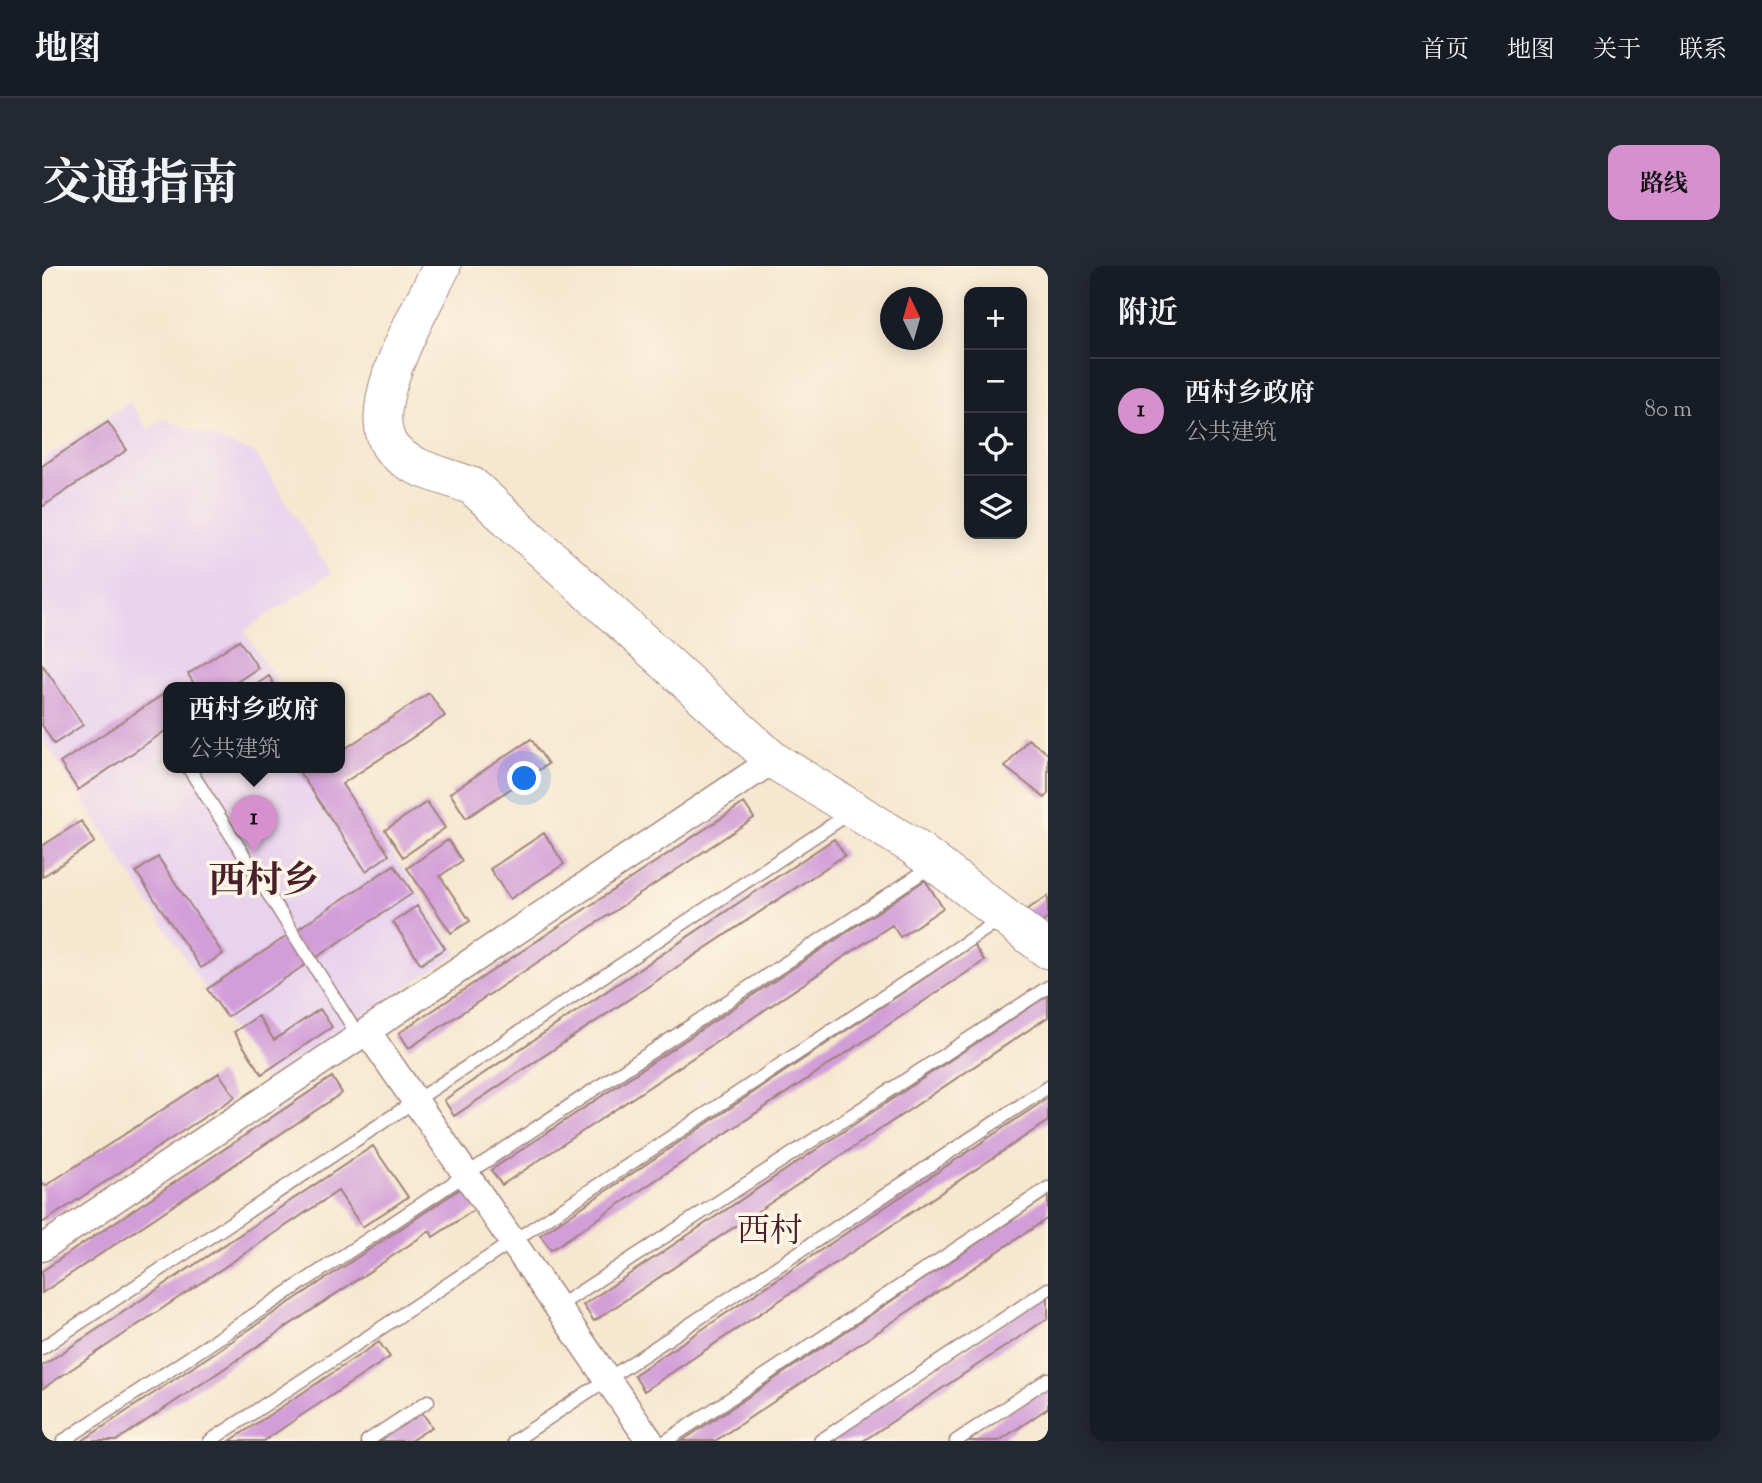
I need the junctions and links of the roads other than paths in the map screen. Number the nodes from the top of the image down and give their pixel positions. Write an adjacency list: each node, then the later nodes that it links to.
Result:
1 (442, 266): 2 (street)
2 (774, 760): 4 (street); 9 (street)
3 (192, 773): 9 (lane)
4 (855, 809): 5 (street); 11 (lane)
5 (936, 864): 6 (street); 12 (lane)
6 (1004, 916): 7 (street); 14 (lane)
7 (1048, 950)
8 (1048, 988): 17 (lane)
9 (363, 1034): 11 (street); 15 (street)
10 (1048, 1087): 19 (lane)
11 (415, 1101): 12 (street); 18 (lane)
12 (466, 1175): 14 (street); 22 (lane)
13 (1048, 1188): 27 (lane)
14 (512, 1242): 17 (street); 23 (lane)
15 (42, 1248)
16 (1048, 1289): 28 (lane)
17 (557, 1307): 19 (street)
18 (42, 1348)
19 (607, 1380): 25 (lane); 26 (street)
20 (1048, 1380): 29 (lane)
21 (428, 1401): 24 (lane)
22 (63, 1441)
23 (210, 1441)
24 (367, 1441)
25 (514, 1441)
26 (650, 1441)
27 (666, 1441)
28 (820, 1441)
29 (956, 1441)

